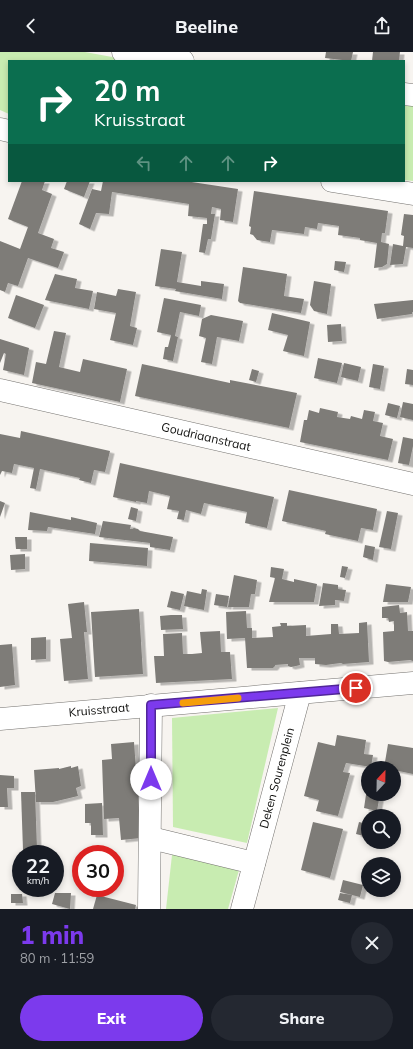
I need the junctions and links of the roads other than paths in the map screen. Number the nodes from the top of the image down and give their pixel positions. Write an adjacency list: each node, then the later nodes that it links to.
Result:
1 (123, 52): 2 (street)
2 (176, 60)
3 (338, 182): 4 (street)
4 (413, 194)
5 (0, 390): 6 (street, Goudriaanstraat)
6 (413, 484)
7 (413, 684): 8 (street, Kruisstraat)
8 (300, 693): 9 (street, Kruisstraat); 12 (street, Deken Sourenplein)
9 (151, 705): 10 (street, Kruisstraat); 11 (street)
10 (0, 719)
11 (151, 838): 12 (street); 13 (street)
12 (254, 863): 14 (street, Deken Sourenplein)
13 (149, 909)
14 (242, 909)

